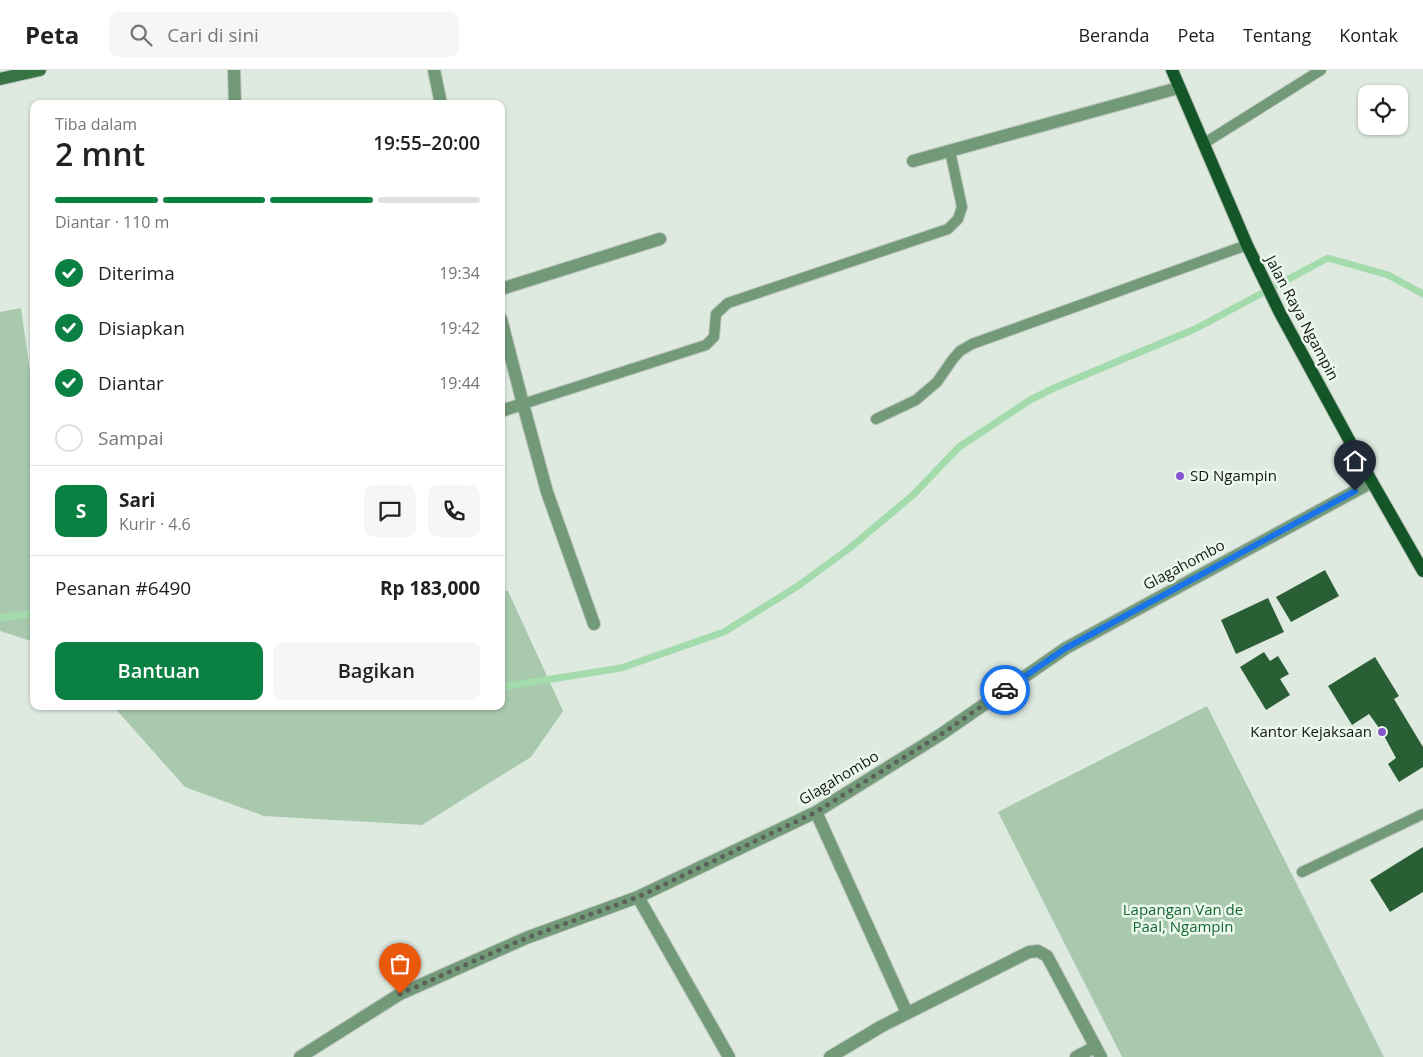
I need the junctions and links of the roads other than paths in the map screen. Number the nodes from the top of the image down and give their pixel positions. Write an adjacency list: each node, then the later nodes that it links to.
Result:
1 (40, 70): 6 (street)
2 (234, 70): 8 (street)
3 (434, 70): 9 (street)
4 (1172, 70): 7 (main road, Jalan Raya Ngampin)
5 (1321, 70): 10 (lane)
6 (7, 75)
7 (1178, 88): 10 (main road, Jalan Raya Ngampin); 11 (street)
8 (235, 100)
9 (440, 100)
10 (1203, 144): 14 (main road, Jalan Raya Ngampin)
11 (950, 151): 12 (street); 17 (lane)
12 (913, 161)
13 (660, 240): 15 (street)
14 (1247, 245): 19 (lane); 20 (main road, Jalan Raya Ngampin)
15 (505, 288)
16 (505, 334): 17 (street)
17 (523, 404): 18 (street); 22 (street)
18 (505, 410)
19 (876, 419)
20 (1372, 482): 21 (main road, Jalan Raya Ngampin); 23 (street, Glagahombo)
21 (1423, 571)
22 (594, 624)
23 (816, 812): 26 (street, Glagahombo); 27 (street)
24 (1423, 814): 25 (lane)
25 (1302, 872)
26 (638, 897): 29 (street, Glagahombo); 30 (street)
27 (907, 1013): 28 (street); 31 (street)
28 (1098, 1052): 32 (street)
29 (300, 1057)
30 (729, 1057)
31 (830, 1057)
32 (1076, 1057)

